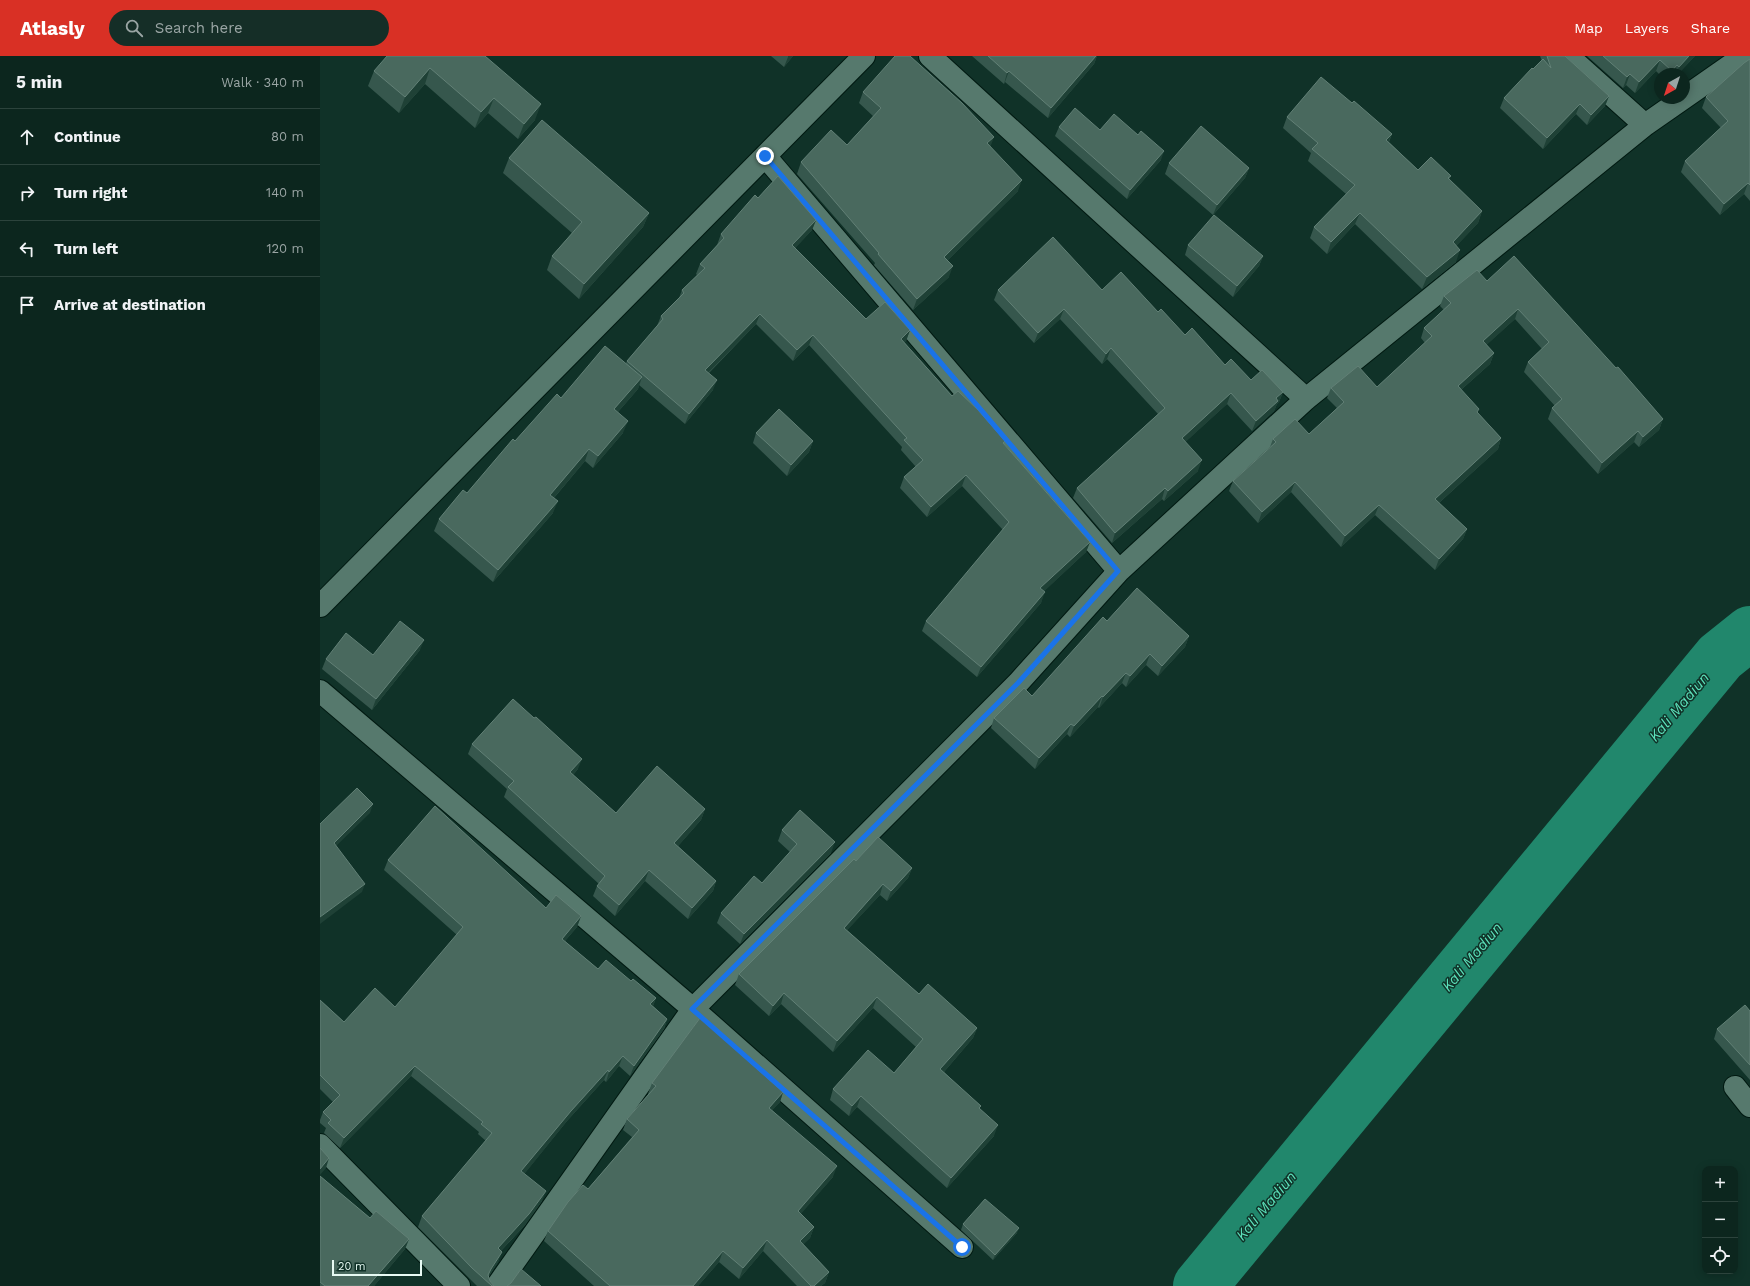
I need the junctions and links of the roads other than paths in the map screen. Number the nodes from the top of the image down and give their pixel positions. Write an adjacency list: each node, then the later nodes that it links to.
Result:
1 (864, 56): 6 (street)
2 (930, 56): 7 (street)
3 (1568, 56): 5 (street)
4 (1744, 56): 5 (street)
5 (1645, 125): 7 (street)
6 (765, 156): 8 (street); 9 (street)
7 (1306, 399): 8 (street)
8 (1118, 571): 11 (street)
9 (320, 606)
10 (320, 691): 11 (street)
11 (692, 1009): 15 (street); 17 (street)
12 (1735, 1087): 13 (street)
13 (1750, 1106)
14 (320, 1146): 16 (street)
15 (962, 1247)
16 (459, 1286)
17 (497, 1286)

